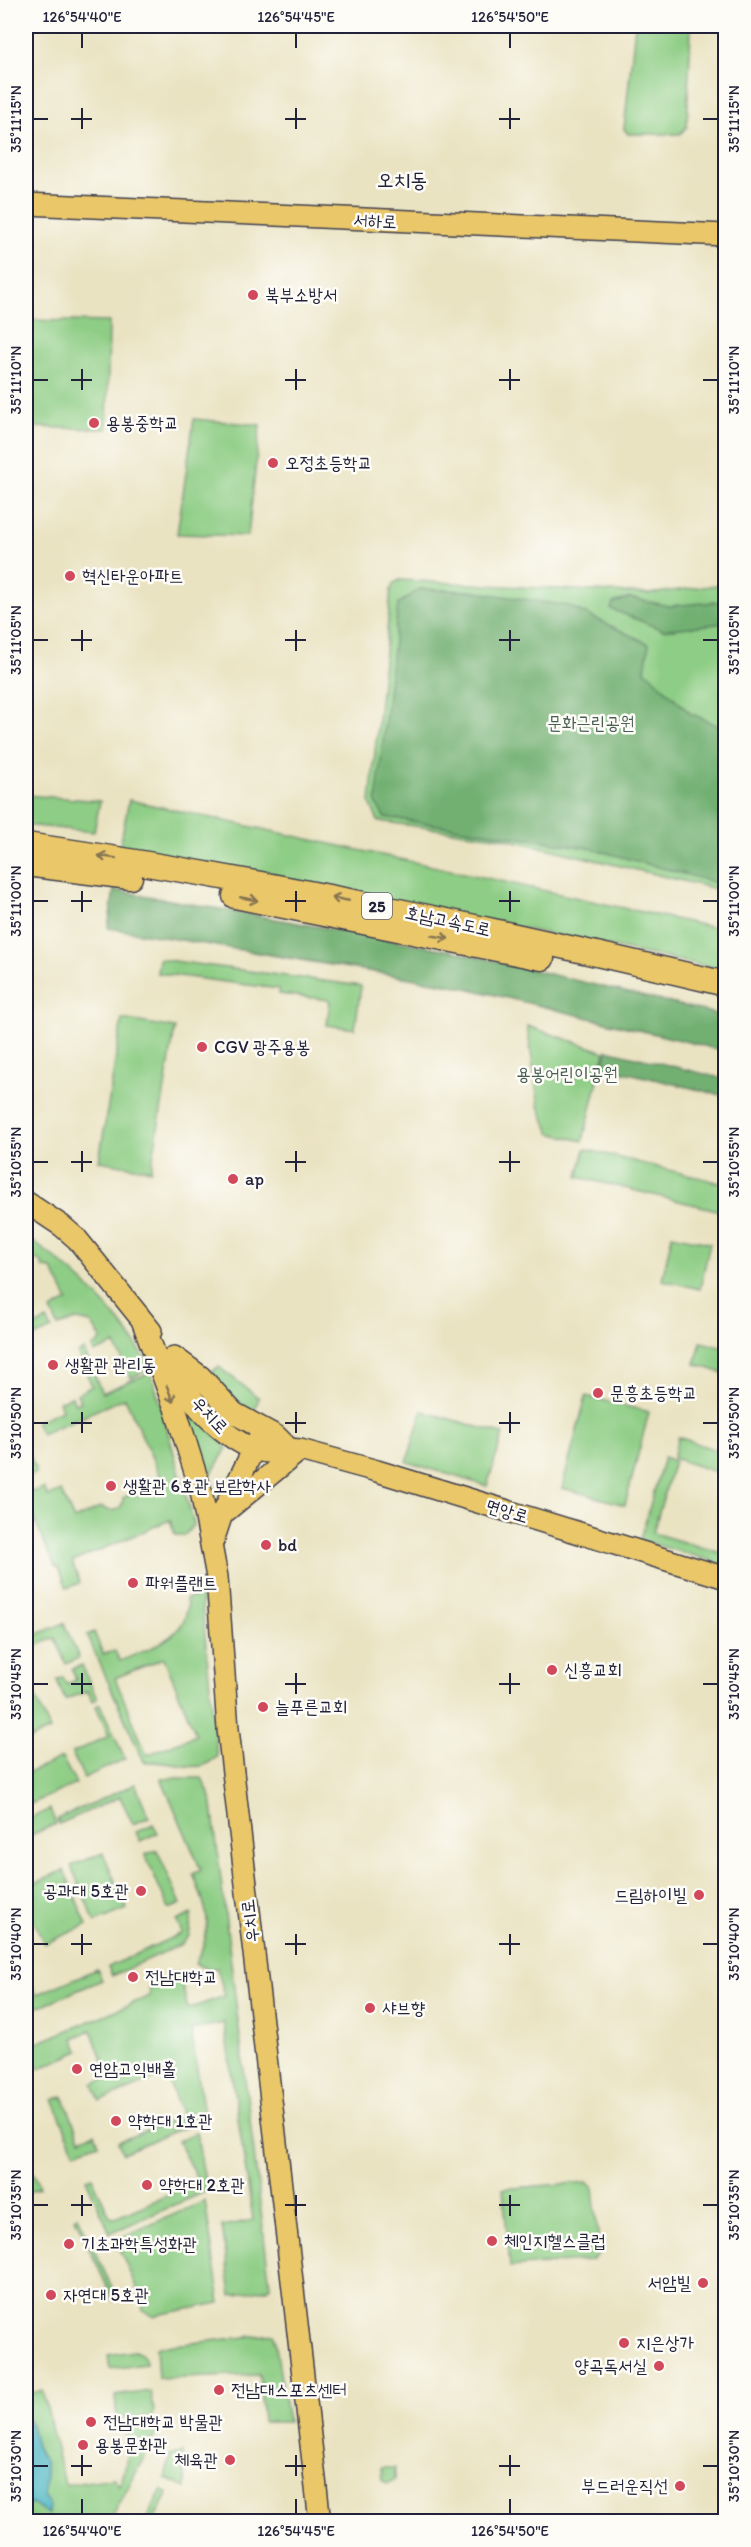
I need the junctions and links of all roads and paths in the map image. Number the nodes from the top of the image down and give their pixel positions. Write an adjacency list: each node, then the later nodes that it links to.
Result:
1 (26, 204): 2 (main road, 서하로)
2 (726, 235)
3 (26, 845): 5 (highway, 호남고속도로 / 25, one-way to 3)
4 (26, 864): 6 (highway, 호남고속도로 / 25, one-way to 6)
5 (726, 984)
6 (726, 1000)
7 (26, 1202): 8 (main road, 우치로)
8 (142, 1320): 9 (main road, 우치로); 12 (main road, one-way to 12)
9 (258, 1440): 10 (main road, 면앙로); 11 (main road, 우치로)
10 (294, 1449): 11 (main road); 13 (main road, 면앙로)
11 (222, 1515): 12 (main road, 우치로)
12 (212, 1544): 14 (main road, 우치로)
13 (726, 1578)
14 (320, 2522)

